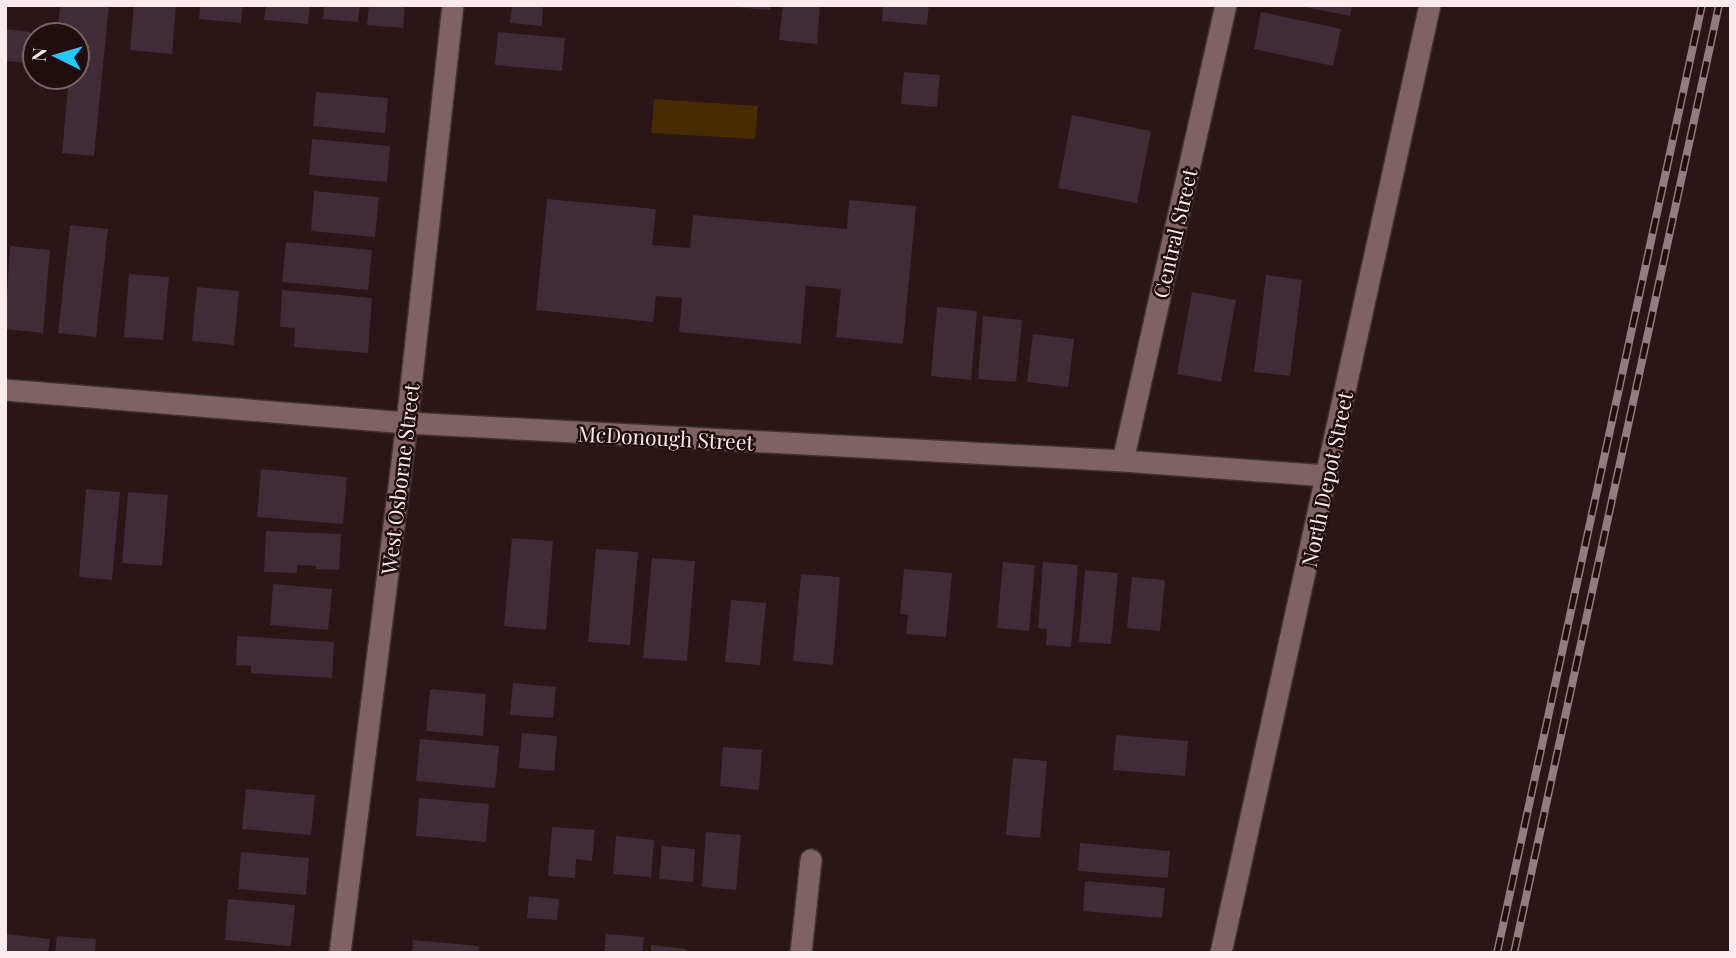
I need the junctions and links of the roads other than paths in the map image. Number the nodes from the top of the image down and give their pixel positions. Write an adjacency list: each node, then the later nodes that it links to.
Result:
1 (453, 5): 5 (street, West Osborne Street)
2 (1226, 5): 6 (street, Central Street)
3 (1430, 5): 7 (street, North Depot Street)
4 (5, 390): 5 (street, McDonough Street)
5 (407, 424): 6 (street, McDonough Street); 9 (street, West Osborne Street)
6 (1123, 461): 7 (street, McDonough Street)
7 (1327, 476): 11 (street, North Depot Street)
8 (811, 860): 10 (street)
9 (340, 953)
10 (801, 953)
11 (1221, 953)

